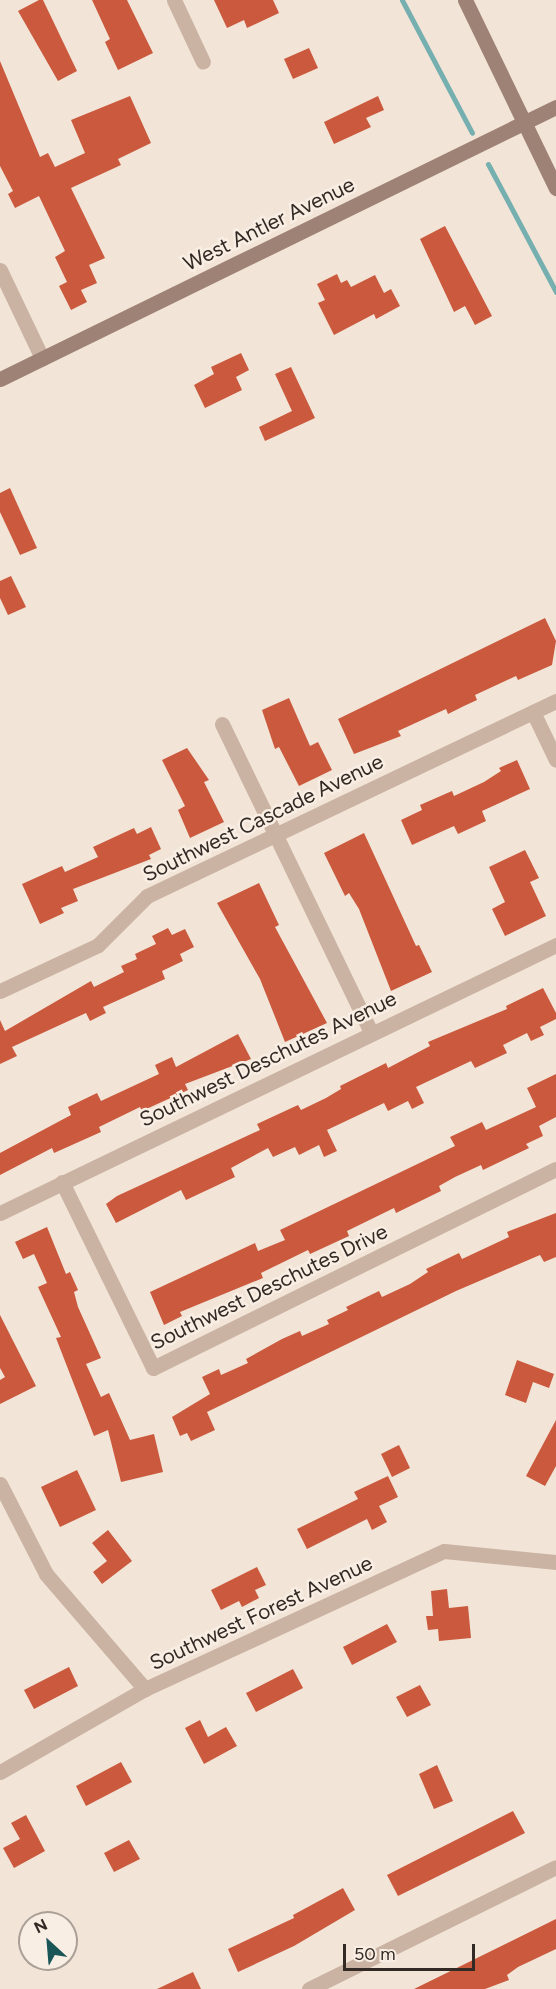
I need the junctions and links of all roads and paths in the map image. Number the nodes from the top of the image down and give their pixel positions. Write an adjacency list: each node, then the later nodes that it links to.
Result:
1 (174, 0): 3 (street)
2 (465, 0): 5 (street)
3 (203, 62)
4 (556, 106): 5 (street, West Antler Avenue)
5 (524, 122): 6 (street); 8 (street, West Antler Avenue)
6 (556, 188)
7 (0, 270): 8 (street)
8 (42, 358): 9 (street, West Antler Avenue)
9 (0, 379)
10 (556, 701): 11 (street, Southwest Cascade Avenue)
11 (533, 712): 13 (street); 14 (street, Southwest Cascade Avenue)
12 (222, 724): 14 (street)
13 (556, 760)
14 (275, 835): 16 (street, Southwest Cascade Avenue); 17 (street)
15 (556, 945): 17 (street, Southwest Deschutes Avenue)
16 (0, 991)
17 (371, 1032): 19 (street, Southwest Deschutes Avenue)
18 (556, 1169): 19 (street, Southwest Deschutes Drive)
19 (62, 1182): 20 (street, Southwest Deschutes Avenue)
20 (0, 1213)
21 (0, 1484): 23 (street)
22 (556, 1562): 23 (street, Southwest Forest Avenue)
23 (145, 1689): 24 (street, Southwest Forest Avenue)
24 (0, 1772)
25 (556, 1867): 26 (street)
26 (309, 1989)

